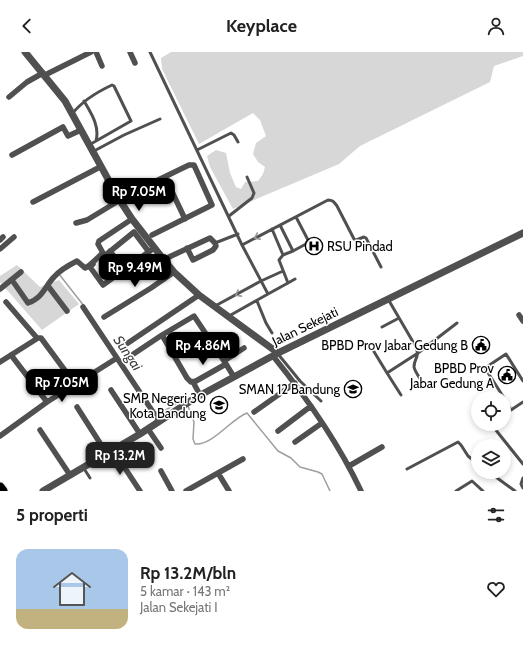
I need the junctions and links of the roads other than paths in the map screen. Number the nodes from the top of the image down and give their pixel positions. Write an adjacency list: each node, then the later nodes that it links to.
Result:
1 (25, 52): 8 (street)
2 (91, 52): 8 (street)
3 (96, 52): 7 (street)
4 (130, 52): 6 (street)
5 (150, 52): 17 (lane)
6 (135, 64)
7 (102, 66)
8 (44, 74): 9 (street); 11 (street)
9 (9, 97)
10 (84, 101): 11 (lane); 14 (lane); 14 (lane)
11 (72, 114): 13 (street)
12 (160, 119): 16 (lane)
13 (81, 130): 16 (street); 18 (street)
14 (96, 141): 16 (lane)
15 (238, 142): 17 (lane)
16 (90, 148): 19 (street)
17 (197, 150): 24 (lane)
18 (12, 155)
19 (100, 167): 22 (street); 23 (street)
20 (247, 176): 24 (lane)
21 (165, 177): 22 (street); 27 (street); 27 (street)
22 (119, 200): 26 (street); 28 (street)
23 (33, 202)
24 (229, 216): 32 (lane)
25 (296, 217): 29 (lane); 41 (lane); 44 (lane)
26 (132, 219): 39 (street); 53 (street)
27 (185, 219): 33 (street)
28 (76, 223)
29 (280, 225): 30 (lane); 41 (lane)
30 (272, 229): 36 (lane, one-way to 36); 42 (lane)
31 (523, 233): 57 (street, Jalan Sekejati)
32 (238, 234): 35 (lane); 36 (lane)
33 (152, 235)
34 (14, 237): 38 (street)
35 (215, 243): 37 (street); 37 (street)
36 (242, 245): 51 (lane)
37 (187, 248): 43 (street)
38 (0, 249)
39 (152, 250): 40 (street); 45 (street); 48 (street)
40 (110, 251): 45 (street); 45 (street)
41 (292, 251): 42 (lane)
42 (283, 255): 46 (lane)
43 (169, 257)
44 (381, 267)
45 (124, 270)
46 (283, 271): 51 (lane); 52 (lane)
47 (21, 272): 50 (street)
48 (174, 272): 56 (street); 65 (street)
49 (295, 279): 52 (lane)
50 (12, 280): 53 (street); 54 (street)
51 (261, 281): 55 (lane); 60 (lane, one-way to 60)
52 (288, 283): 55 (lane)
53 (48, 286): 62 (street)
54 (0, 289)
55 (268, 294): 58 (lane)
56 (199, 295): 60 (street); 73 (street)
57 (388, 299): 66 (lane); 77 (street, Jalan Sekejati)
58 (257, 301): 64 (lane); 70 (lane)
59 (6, 302): 72 (street)
60 (215, 306): 64 (street)
61 (83, 307): 80 (street)
62 (67, 311)
63 (519, 315): 67 (street)
64 (229, 316): 77 (street)
65 (104, 317)
66 (399, 318): 69 (lane); 76 (lane)
67 (523, 321)
68 (457, 324): 76 (lane)
69 (382, 327)
70 (272, 333)
71 (162, 335): 79 (street); 82 (street); 86 (street)
72 (37, 338): 78 (street); 88 (street)
73 (122, 347)
74 (244, 348): 82 (street)
75 (374, 350): 83 (lane)
76 (418, 353): 83 (lane); 87 (lane)
77 (275, 354): 84 (street, Jalan Sekejati); 89 (street); 94 (lane)
78 (11, 355): 81 (street); 95 (street)
79 (132, 355)
80 (117, 358): 88 (street); 101 (street)
81 (0, 362)
82 (225, 362): 84 (street); 86 (street)
83 (387, 373): 93 (lane)
84 (234, 377): 92 (street, Jalan Sekejati)
85 (523, 381): 91 (lane)
86 (193, 382): 92 (street)
87 (422, 382)
88 (75, 384): 95 (street)
89 (295, 384): 97 (street); 100 (street)
90 (111, 390): 107 (street)
91 (500, 391)
92 (200, 395): 101 (street, Jalan Sekejati)
93 (401, 395)
94 (321, 401)
95 (47, 402): 108 (street)
96 (523, 402): 99 (lane)
97 (311, 406): 102 (street); 105 (street)
98 (77, 407): 112 (street)
99 (511, 410)
100 (254, 412)
101 (160, 421): 103 (street, Jalan Sekejati)
102 (322, 423): 109 (street); 116 (street)
103 (148, 429): 107 (street, Jalan Sekejati); 111 (street)
104 (40, 430): 121 (street)
105 (278, 431)
106 (497, 431): 115 (lane)
107 (140, 434): 112 (street, Jalan Sekejati)
108 (0, 436)
109 (295, 442)
110 (382, 447): 116 (street)
111 (161, 448)
112 (110, 452): 117 (street, Jalan Sekejati); 129 (street)
113 (471, 458): 118 (lane)
114 (243, 459): 120 (street)
115 (523, 464)
116 (349, 466): 133 (street)
117 (84, 467): 121 (street, Jalan Sekejati); 122 (lane)
118 (407, 469)
119 (161, 471): 130 (street)
120 (218, 473): 131 (street); 132 (street)
121 (70, 475): 128 (street, Jalan Sekejati)
122 (90, 478)
123 (523, 478): 126 (lane)
124 (499, 479): 136 (lane)
125 (0, 487): 127 (main road)
126 (523, 488)
127 (3, 491)
128 (43, 491)
129 (140, 491)
130 (172, 491)
131 (186, 491)
132 (229, 491)
133 (360, 491)
134 (456, 491): 135 (lane)
135 (483, 491)
136 (515, 491)

